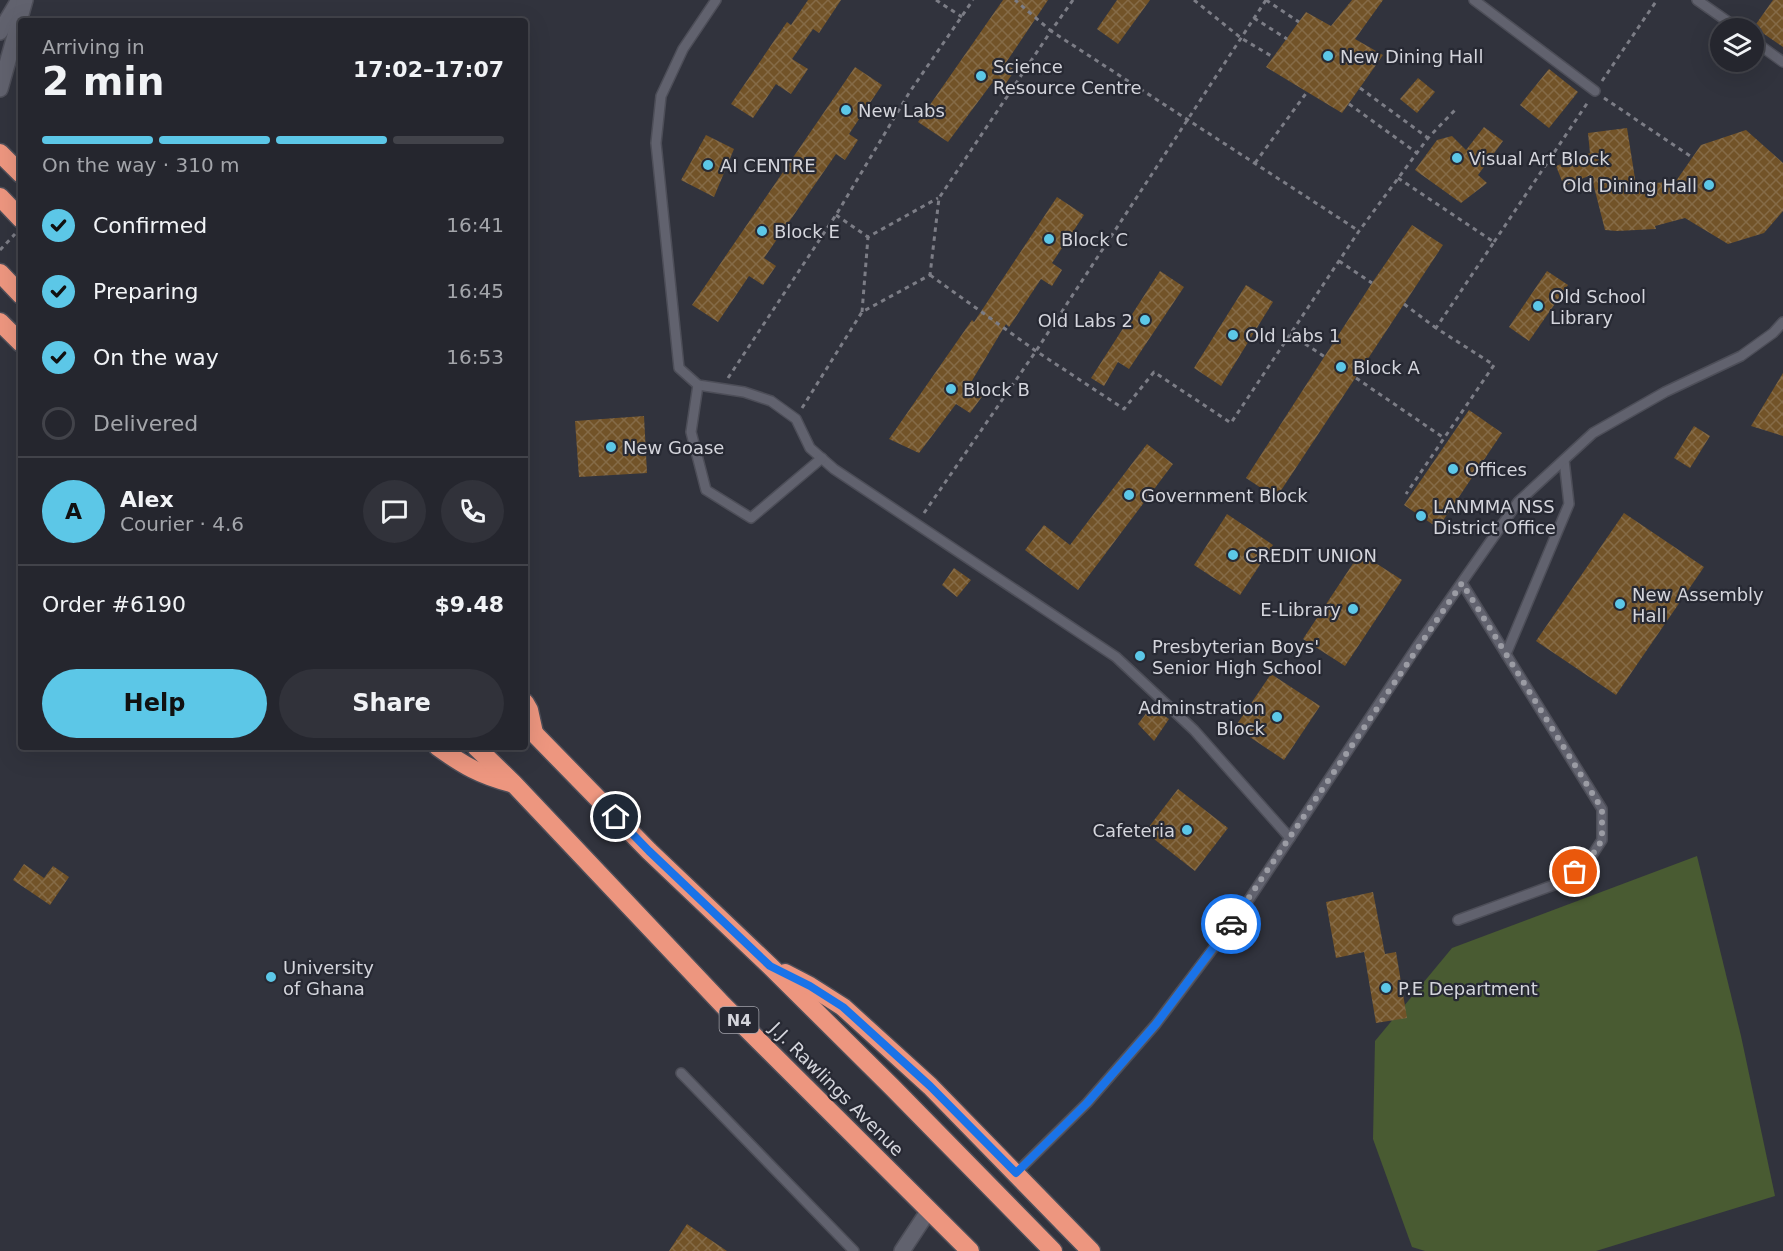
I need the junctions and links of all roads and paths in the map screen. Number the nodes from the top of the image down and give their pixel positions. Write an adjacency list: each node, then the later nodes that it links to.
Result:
1 (19, 0): 20 (street)
2 (25, 0): 14 (street)
3 (716, 0): 64 (lane)
4 (936, 0): 13 (path)
5 (972, 0): 13 (path)
6 (1015, 0): 19 (path)
7 (1073, 0): 19 (path)
8 (1194, 0): 21 (path)
9 (1266, 0): 15 (path); 17 (path)
10 (1474, 0): 29 (lane)
11 (1657, 0): 29 (path)
12 (1697, 0): 16 (lane)
13 (962, 17): 42 (path)
14 (20, 18)
15 (1254, 18): 21 (path); 22 (path)
16 (1723, 18)
17 (1299, 22)
18 (18, 25): 27 (street)
19 (1052, 31): 32 (path); 41 (path)
20 (0, 32)
21 (1240, 38): 24 (path); 32 (path)
22 (1287, 39)
23 (1764, 48): 25 (lane)
24 (1273, 57)
25 (1783, 62)
26 (1360, 88): 33 (path)
27 (0, 89)
28 (1306, 92): 37 (path)
29 (1595, 92): 36 (path); 47 (path)
30 (1349, 104): 35 (path)
31 (1457, 108): 33 (path)
32 (1188, 119): 37 (path); 61 (path)
33 (1428, 138): 35 (path)
34 (0, 153): 38 (highway)
35 (1417, 153): 39 (path)
36 (1693, 158)
37 (1255, 163): 45 (path)
38 (18, 171)
39 (1398, 178): 45 (path); 47 (path)
40 (0, 197): 43 (highway)
41 (939, 198): 46 (path); 51 (path)
42 (836, 215): 46 (path); 65 (path)
43 (18, 216)
44 (18, 231): 48 (path)
45 (1359, 231): 49 (path)
46 (868, 237): 55 (path)
47 (1494, 242): 58 (path)
48 (0, 250)
49 (1339, 261): 52 (path); 59 (path)
50 (0, 273): 53 (highway)
51 (930, 275): 55 (path); 61 (path)
52 (1372, 283)
53 (18, 292)
54 (1404, 304): 58 (path)
55 (862, 312): 66 (path)
56 (0, 322): 60 (highway)
57 (1783, 322): 69 (lane)
58 (1436, 327): 67 (path)
59 (1290, 334): 61 (path); 62 (path)
60 (18, 340)
61 (1036, 351): 71 (path)
62 (1325, 357)
63 (1356, 378): 67 (path)
64 (698, 385): 65 (lane); 68 (lane)
65 (720, 389): 66 (lane)
66 (796, 419): 68 (lane)
67 (1444, 438): 70 (path)
68 (822, 458): 71 (lane)
69 (1564, 460): 72 (lane); 73 (lane)
70 (1406, 494)
71 (917, 524): 79 (lane)
72 (1462, 583): 73 (lane); 79 (lane)
73 (1506, 654): 80 (lane)
74 (528, 708): 75 (highway)
75 (530, 729): 81 (highway)
76 (442, 750): 78 (highway)
77 (479, 750): 78 (highway, J.J. Rawlings Avenue / N4)
78 (513, 783): 84 (highway, J.J. Rawlings Avenue / N4)
79 (1290, 838): 83 (lane)
80 (1458, 920)
81 (770, 966): 83 (highway); 88 (highway)
82 (681, 1073): 86 (lane)
83 (1016, 1173): 89 (highway)
84 (929, 1210): 85 (street); 87 (highway, J.J. Rawlings Avenue / N4)
85 (907, 1249)
86 (854, 1251)
87 (970, 1251)
88 (1053, 1251)
89 (1091, 1251)

